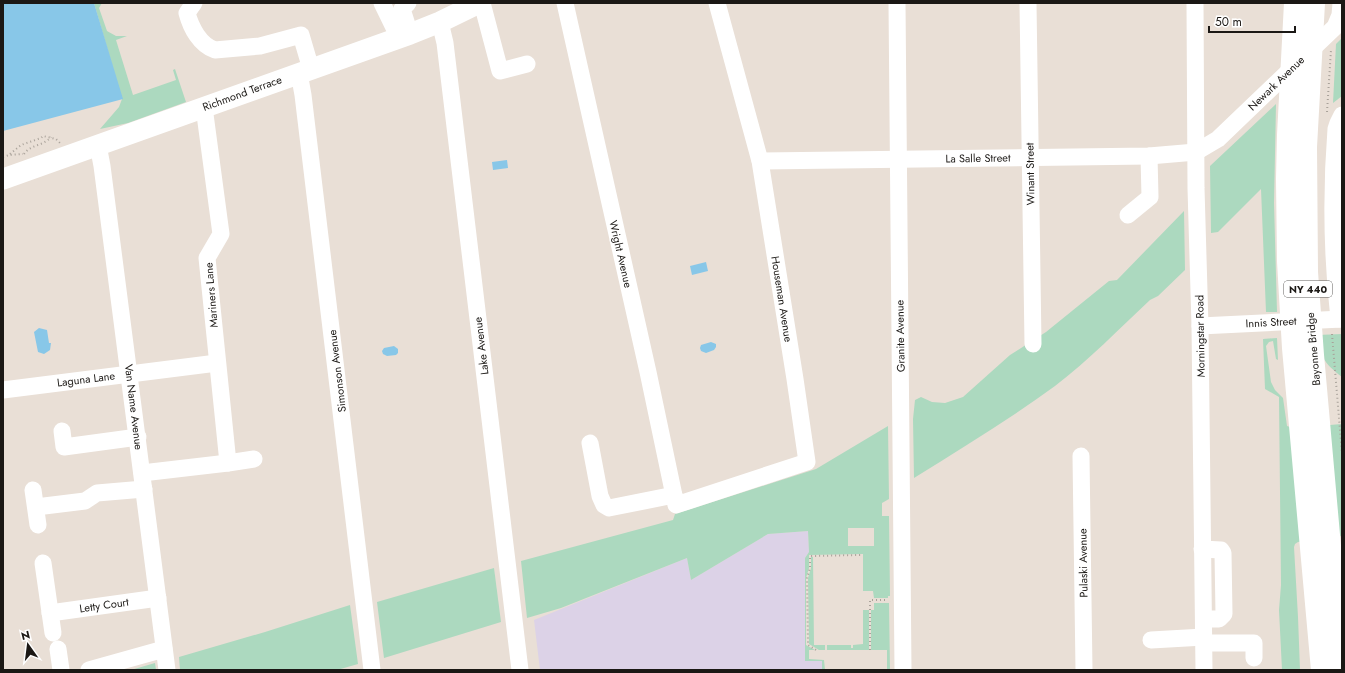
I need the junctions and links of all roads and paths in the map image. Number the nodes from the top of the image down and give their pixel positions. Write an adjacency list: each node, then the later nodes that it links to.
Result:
1 (194, 3): 16 (street, Simonson Avenue)
2 (382, 3): 14 (street)
3 (565, 3): 46 (street, Wright Avenue)
4 (717, 3): 30 (street, Houseman Avenue)
5 (897, 3): 29 (street, Granite Avenue)
6 (1028, 3): 28 (street, Winant Street)
7 (1195, 3): 24 (street, Morningstar Road)
8 (1295, 3): 50 (highway, Bayonne Bridge / NY 440)
9 (1314, 3): 50 (highway, Bayonne Bridge / NY 440)
10 (1341, 3): 24 (street, Newark Avenue)
11 (403, 5): 14 (street)
12 (472, 5): 13 (main road, Richmond Terrace); 15 (street)
13 (440, 22): 14 (main road, Richmond Terrace); 64 (street, Lake Avenue)
14 (404, 36): 16 (main road, Richmond Terrace)
15 (527, 64)
16 (305, 71): 17 (main road, Richmond Terrace); 61 (street, Simonson Avenue)
17 (204, 107): 22 (main road, Richmond Terrace); 36 (street, Mariners Lane)
18 (1342, 115): 33 (street)
19 (51, 137): 20 (path); 21 (path); 23 (path)
20 (56, 139)
21 (31, 141): 23 (path); 26 (path)
22 (98, 145): 31 (main road, Richmond Terrace); 37 (street, Van Name Avenue)
23 (33, 147): 25 (path)
24 (1196, 152): 27 (street, La Salle Street); 34 (street, Morningstar Road)
25 (24, 154)
26 (9, 155)
27 (1149, 156): 28 (street, La Salle Street); 32 (street)
28 (1030, 158): 29 (street, La Salle Street); 35 (street, Winant Street)
29 (898, 159): 30 (street, La Salle Street); 65 (street, Granite Avenue)
30 (760, 161): 46 (street, Houseman Avenue)
31 (3, 179)
32 (1128, 215)
33 (1341, 319): 34 (street, Innis Street)
34 (1200, 326): 56 (street, Morningstar Road)
35 (1033, 344)
36 (217, 363): 37 (street, Laguna Lane); 44 (street, Mariners Lane)
37 (130, 374): 38 (street, Laguna Lane); 40 (street, Van Name Avenue)
38 (3, 390)
39 (62, 431): 40 (street)
40 (138, 437): 45 (street, Van Name Avenue)
41 (590, 443): 46 (street)
42 (1081, 456): 66 (street, Pulaski Avenue)
43 (254, 459): 44 (street)
44 (228, 462): 45 (street)
45 (143, 481): 47 (street); 51 (street, Van Name Avenue)
46 (675, 500)
47 (38, 525)
48 (861, 555): 57 (path)
49 (43, 563): 53 (street)
50 (1323, 576): 54 (highway, Bayonne Bridge / NY 440); 68 (highway); 69 (highway, NY 440)
51 (158, 598): 53 (street, Letty Court); 59 (street, Van Name Avenue)
52 (891, 600): 58 (path)
53 (50, 612): 62 (street)
54 (1340, 636): 70 (highway, NY 440)
55 (1152, 640): 56 (street)
56 (1204, 640): 60 (street); 67 (street, Morningstar Road)
57 (816, 650)
58 (870, 650)
59 (166, 658): 63 (street)
60 (1254, 658)
61 (372, 667)
62 (61, 670)
63 (89, 670)
64 (520, 670)
65 (903, 670)
66 (1084, 670)
67 (1204, 670)
68 (1307, 670)
69 (1322, 670)
70 (1341, 670)

